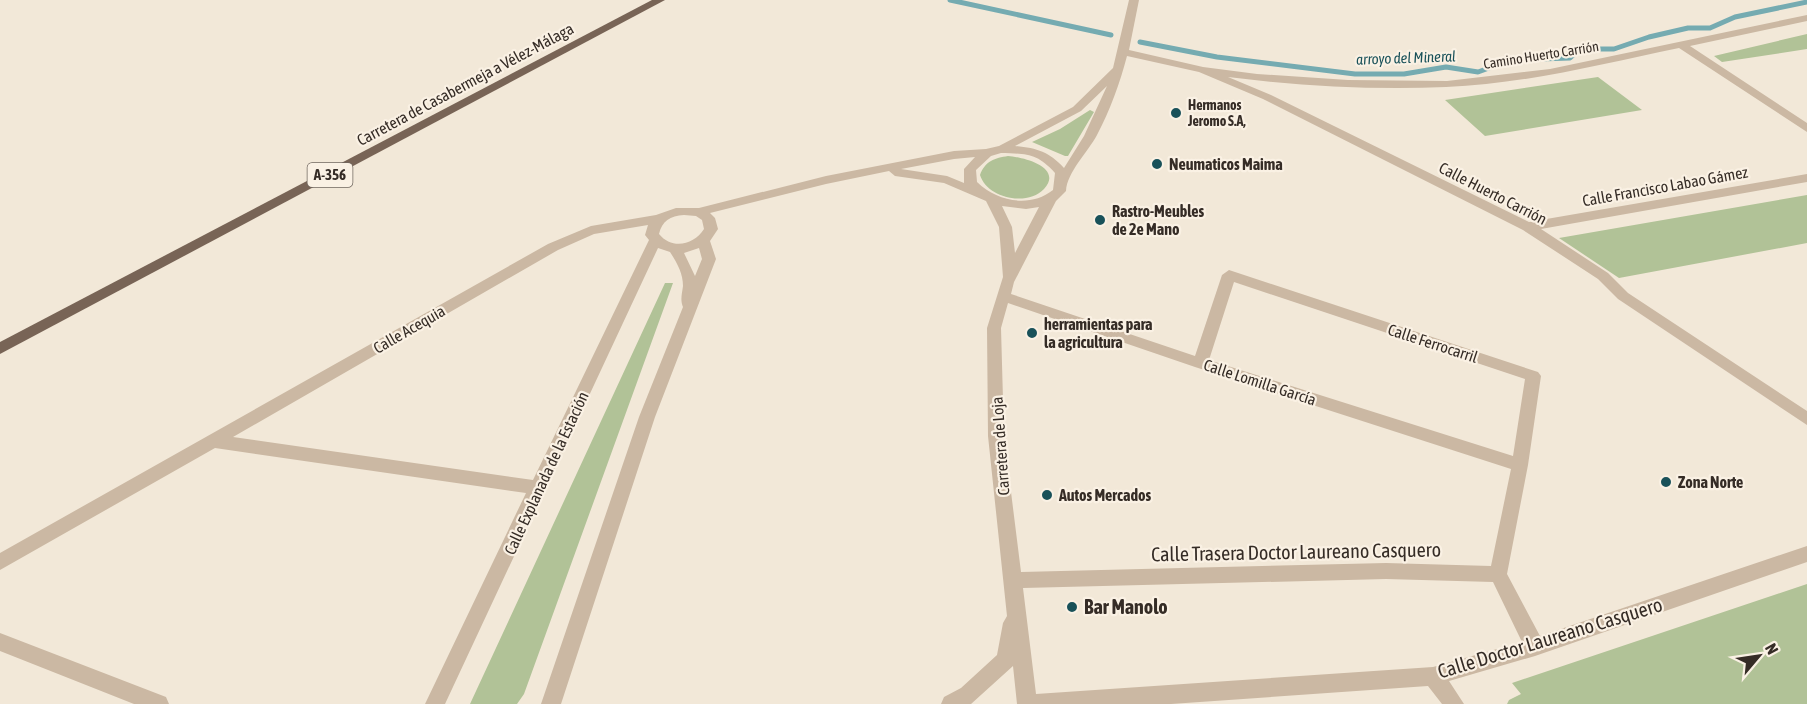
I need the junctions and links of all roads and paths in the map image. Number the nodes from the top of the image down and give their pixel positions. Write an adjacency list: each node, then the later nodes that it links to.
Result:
1 (660, 0): 29 (main road, Carretera de Casabermeja a Vélez-Málaga / A-356)
2 (1134, 0): 5 (street)
3 (1805, 20): 4 (street, Camino Huerto Carrión)
4 (1680, 44): 8 (street, Camino Huerto Carrión); 10 (street)
5 (1125, 51): 6 (street); 7 (street)
6 (1120, 64): 11 (street); 14 (street)
7 (1203, 70): 8 (street, Camino Huerto Carrión); 9 (street, Calle Huerto Carrión)
8 (1287, 79): 9 (street)
9 (1267, 97): 23 (street, Calle Huerto Carrión)
10 (1807, 128)
11 (1001, 149): 12 (street); 14 (street)
12 (987, 153): 13 (street); 17 (street)
13 (880, 171): 16 (street); 17 (street)
14 (1063, 178): 18 (street)
15 (1807, 178): 23 (street, Calle Francisco Labao Gámez)
16 (763, 195): 19 (street); 21 (street)
17 (986, 197): 18 (street); 27 (street)
18 (1050, 199): 27 (street, Carretera de Loja)
19 (699, 212): 20 (street); 21 (street)
20 (659, 219): 22 (street, Calle Acequia); 24 (street)
21 (712, 223): 25 (street)
22 (609, 227): 24 (street, Calle Acequia); 32 (street, Calle Acequia)
23 (1528, 227): 31 (street, Calle Huerto Carrión)
24 (654, 238): 26 (street); 34 (street, Calle Explanada de la Estación)
25 (703, 241): 26 (street); 28 (street)
26 (674, 248): 28 (street)
27 (1005, 289): 30 (street, Calle Lomilla García); 38 (street, Carretera de Loja)
28 (688, 309): 45 (street)
29 (0, 350)
30 (1200, 363): 33 (street, Calle Lomilla García); 33 (street, Calle Ferrocarril)
31 (1807, 419)
32 (213, 441): 34 (street); 36 (street, Calle Acequia)
33 (1520, 465): 37 (street, Calle Ferrocarril)
34 (539, 488): 44 (street, Calle Explanada de la Estación)
35 (1807, 554): 41 (street, Calle Doctor Laureano Casquero)
36 (0, 562)
37 (1498, 574): 38 (street, Calle Trasera Doctor Laureano Casquero); 41 (street)
38 (1013, 580): 39 (street, Carretera de Loja)
39 (1015, 606): 46 (street); 47 (street, Carretera de Loja)
40 (0, 642): 43 (street)
41 (1535, 647): 42 (street, Calle Doctor Laureano Casquero)
42 (1433, 676): 48 (street, Calle Doctor Laureano Casquero); 49 (street)
43 (159, 704)
44 (435, 704)
45 (551, 704)
46 (951, 704)
47 (1027, 704)
48 (1035, 704)
49 (1454, 704)

